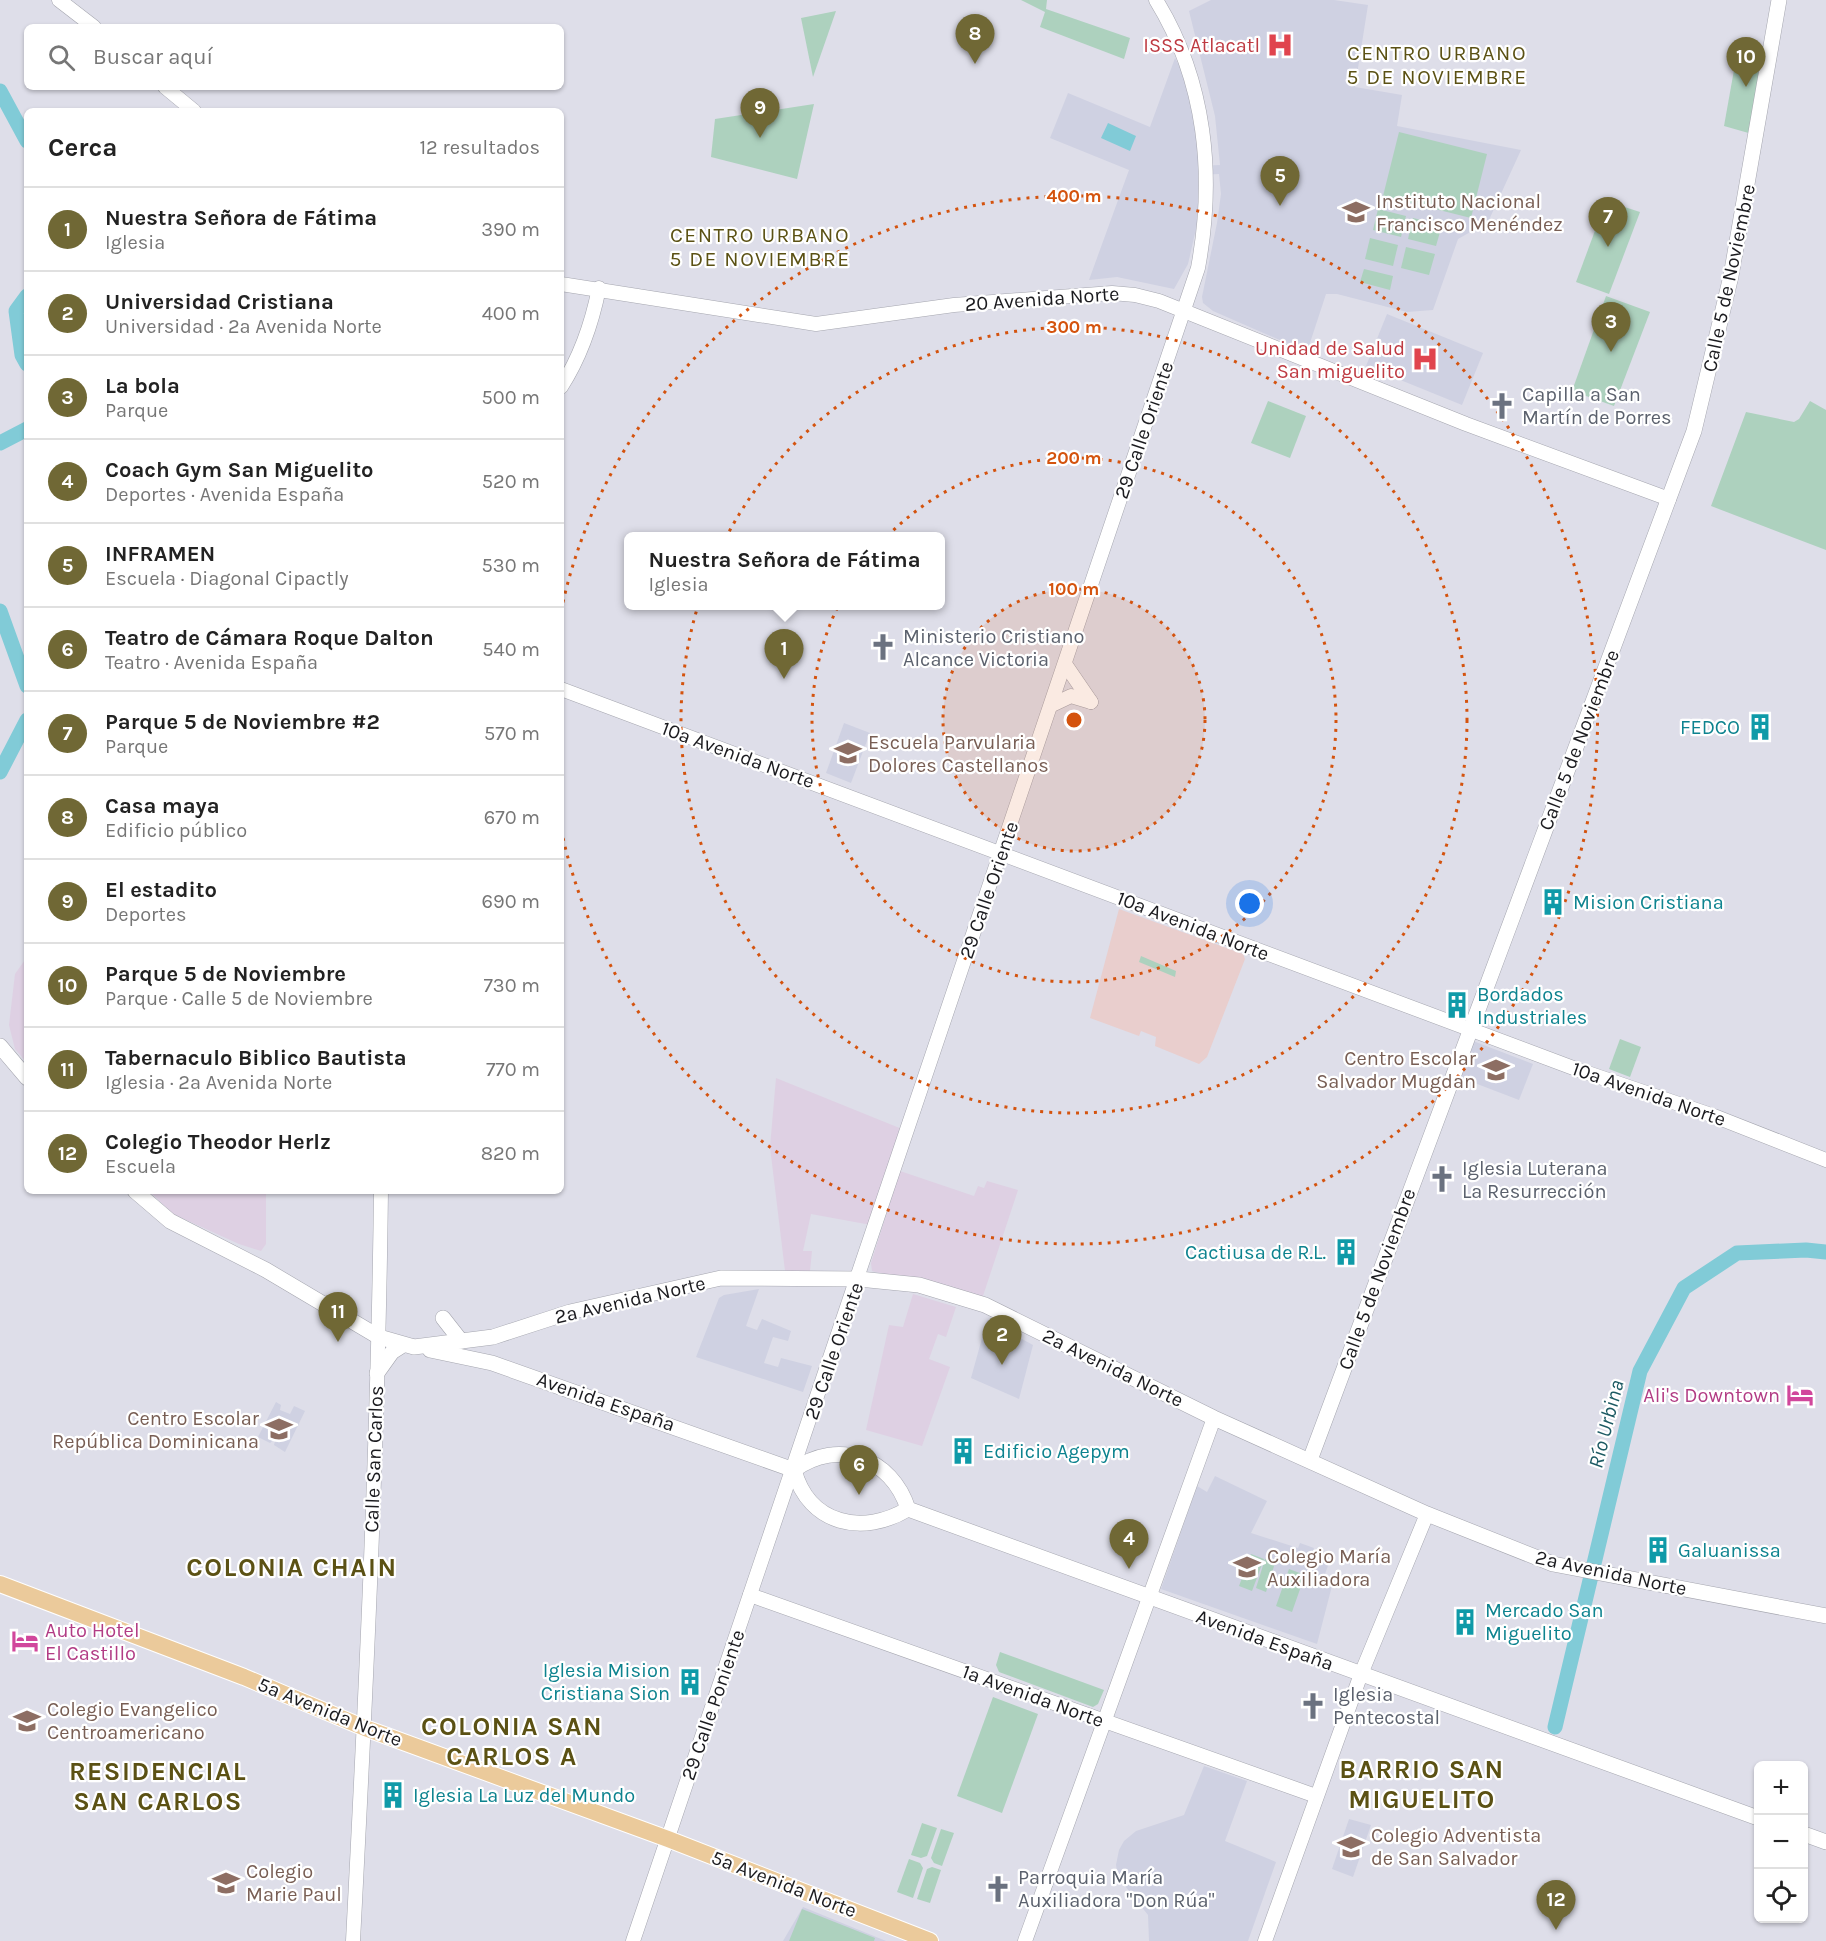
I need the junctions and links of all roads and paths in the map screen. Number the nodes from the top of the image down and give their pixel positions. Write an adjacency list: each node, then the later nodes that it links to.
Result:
1 (59, 0): 4 (street)
2 (1156, 0): 9 (street, 29 Calle Oriente)
3 (1779, 0): 11 (main road, Calle 5 de Noviembre)
4 (90, 24)
5 (169, 90): 6 (street)
6 (190, 108)
7 (564, 284): 8 (street, 20 Avenida Norte)
8 (599, 288): 9 (street, 20 Avenida Norte); 10 (street)
9 (1184, 311): 11 (street, 20 Avenida Norte); 12 (street, 29 Calle Oriente)
10 (564, 382)
11 (1669, 499): 16 (main road, Calle 5 de Noviembre)
12 (1065, 664): 14 (street, 29 Calle Oriente); 14 (street)
13 (564, 690): 15 (street, 10a Avenida Norte)
14 (1052, 705): 15 (street, 29 Calle Oriente)
15 (1002, 853): 16 (street, 10a Avenida Norte); 22 (street, 29 Calle Oriente)
16 (1470, 1030): 19 (street, 10a Avenida Norte); 31 (main road, Calle 5 de Noviembre)
17 (0, 1046): 18 (main road)
18 (24, 1074)
19 (1826, 1160)
20 (138, 1194): 25 (main road, 2a Avenida Norte)
21 (381, 1194): 25 (street, Calle San Carlos)
22 (859, 1279): 24 (main road, 2a Avenida Norte); 30 (main road, 2a Avenida Norte); 32 (street, 29 Calle Oriente)
23 (443, 1318): 26 (main road)
24 (493, 1336): 26 (main road, 2a Avenida Norte); 28 (main road)
25 (379, 1337): 27 (main road, 2a Avenida Norte); 29 (street, Calle San Carlos)
26 (461, 1341): 27 (main road, 2a Avenida Norte)
27 (409, 1346): 28 (main road, Avenida España); 29 (main road)
28 (492, 1363): 32 (main road, Avenida España)
29 (377, 1373): 41 (street, Calle San Carlos)
30 (1214, 1418): 31 (main road, 2a Avenida Norte); 37 (street)
31 (1310, 1460): 34 (main road, 2a Avenida Norte)
32 (794, 1470): 33 (main road); 33 (main road); 36 (street, 29 Calle Poniente)
33 (908, 1509): 37 (main road, Avenida España)
34 (1427, 1514): 38 (main road, 2a Avenida Norte); 39 (street)
35 (0, 1584): 41 (main road, 5a Avenida Norte)
36 (750, 1595): 40 (street, 1a Avenida Norte); 45 (street, 29 Calle Poniente)
37 (1148, 1597): 39 (main road, Avenida España); 40 (street)
38 (1826, 1616)
39 (1361, 1674): 42 (street); 43 (main road, Avenida España)
40 (1103, 1722): 42 (street, 1a Avenida Norte); 50 (street)
41 (365, 1728): 45 (main road, 5a Avenida Norte); 47 (street, Calle San Carlos)
42 (1316, 1796): 51 (street)
43 (1754, 1817)
44 (1808, 1836): 46 (main road)
45 (668, 1839): 48 (street, 29 Calle Poniente); 49 (main road, 5a Avenida Norte)
46 (1826, 1842)
47 (353, 1941)
48 (633, 1941)
49 (930, 1941)
50 (1025, 1941)
51 (1264, 1941)

